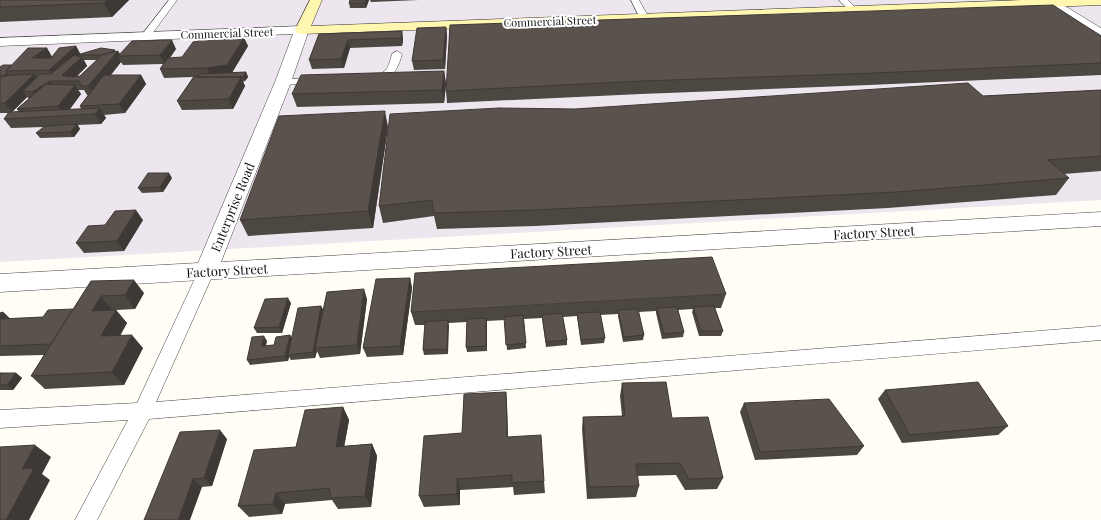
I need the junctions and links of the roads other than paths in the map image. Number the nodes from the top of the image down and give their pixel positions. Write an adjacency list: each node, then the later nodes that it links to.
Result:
1 (173, 0): 13 (lane)
2 (316, 0): 11 (main road, Enterprise Road)
3 (635, 0): 8 (lane)
4 (844, 0): 7 (lane)
5 (1101, 0): 6 (main road, Commercial Street)
6 (1052, 2): 7 (main road, Commercial Street); 10 (lane)
7 (854, 10): 8 (main road, Commercial Street)
8 (644, 18): 11 (main road, Commercial Street)
9 (1101, 21): 10 (lane)
10 (1084, 22): 12 (lane)
11 (302, 30): 13 (street, Commercial Street); 18 (street, Enterprise Road)
12 (1101, 32)
13 (146, 36): 14 (street, Commercial Street)
14 (0, 42)
15 (397, 54): 16 (lane)
16 (362, 79)
17 (331, 80): 18 (lane)
18 (284, 82): 20 (street, Enterprise Road)
19 (1101, 219): 20 (street, Factory Street)
20 (206, 272): 21 (street, Factory Street); 23 (lane, Enterprise Road)
21 (0, 283)
22 (1101, 333): 23 (lane)
23 (143, 411): 24 (lane); 25 (lane, Enterprise Road)
24 (0, 419)
25 (86, 520)

